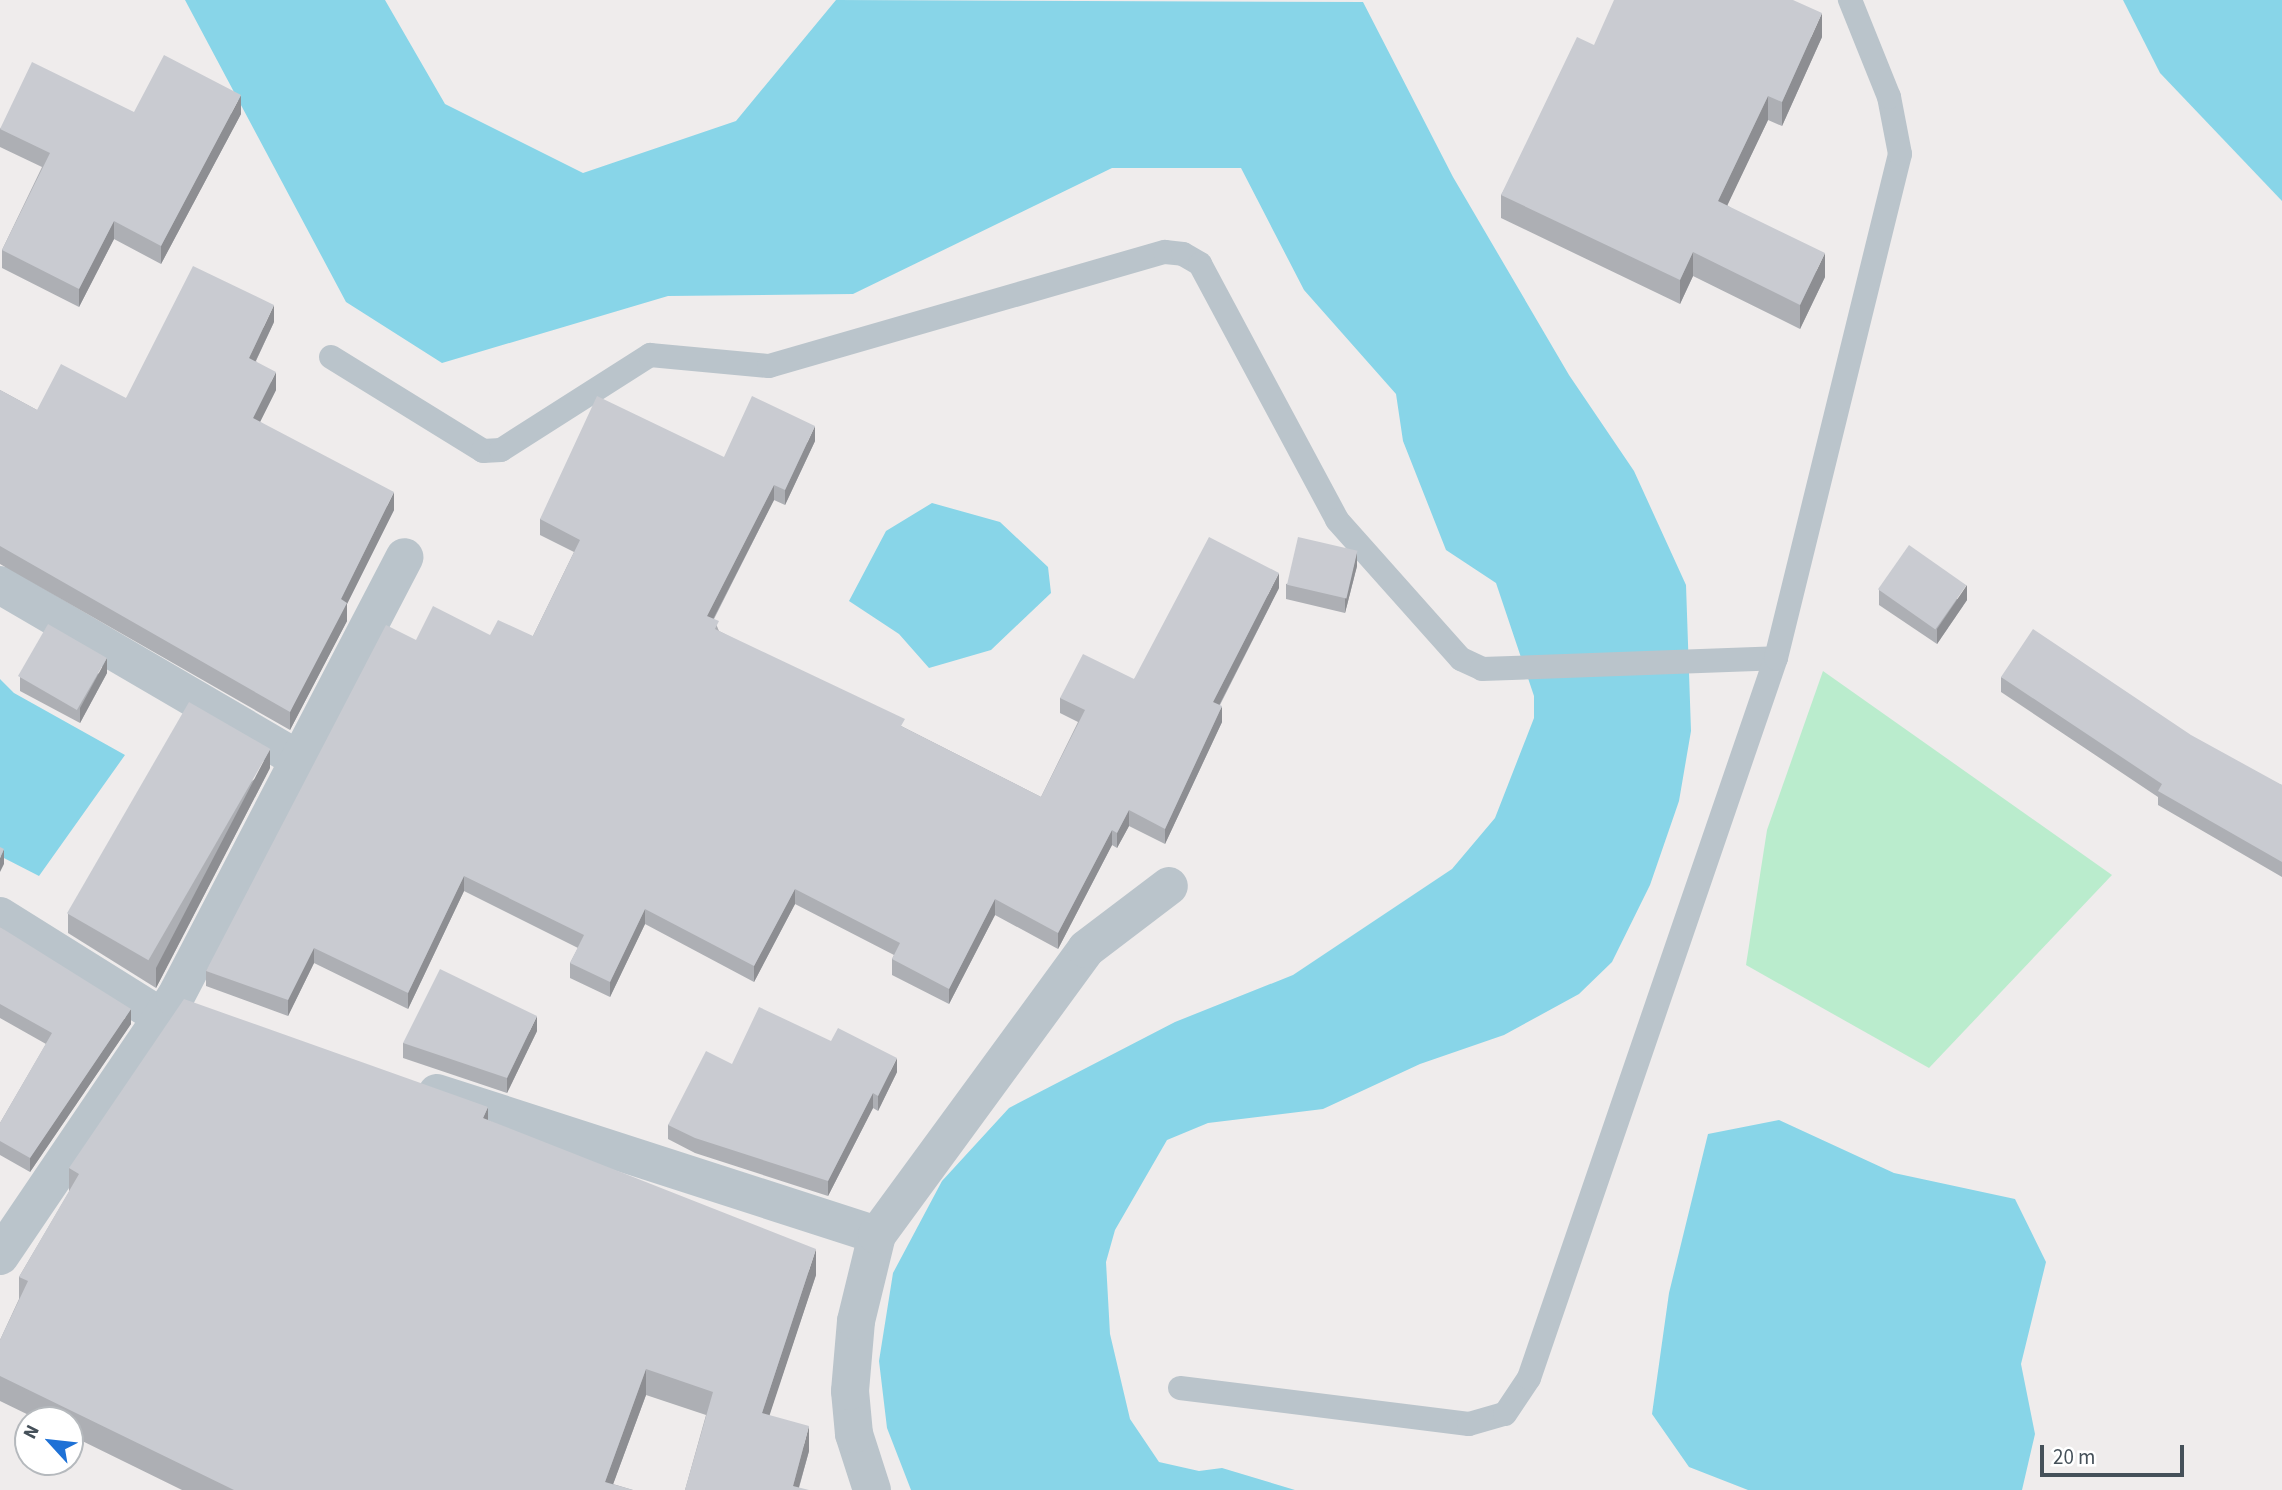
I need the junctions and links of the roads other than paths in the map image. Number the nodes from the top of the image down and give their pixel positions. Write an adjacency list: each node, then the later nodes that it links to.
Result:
1 (1850, 0): 5 (lane)
2 (331, 357): 5 (lane)
3 (405, 557): 6 (street)
4 (0, 585): 6 (street)
5 (1776, 658): 14 (lane)
6 (299, 760): 9 (street)
7 (1169, 886): 12 (street)
8 (0, 916): 9 (street)
9 (169, 1008): 10 (street); 13 (street)
10 (214, 1012)
11 (408, 1083): 12 (street)
12 (877, 1235): 15 (street)
13 (0, 1256)
14 (1180, 1388)
15 (872, 1490)

